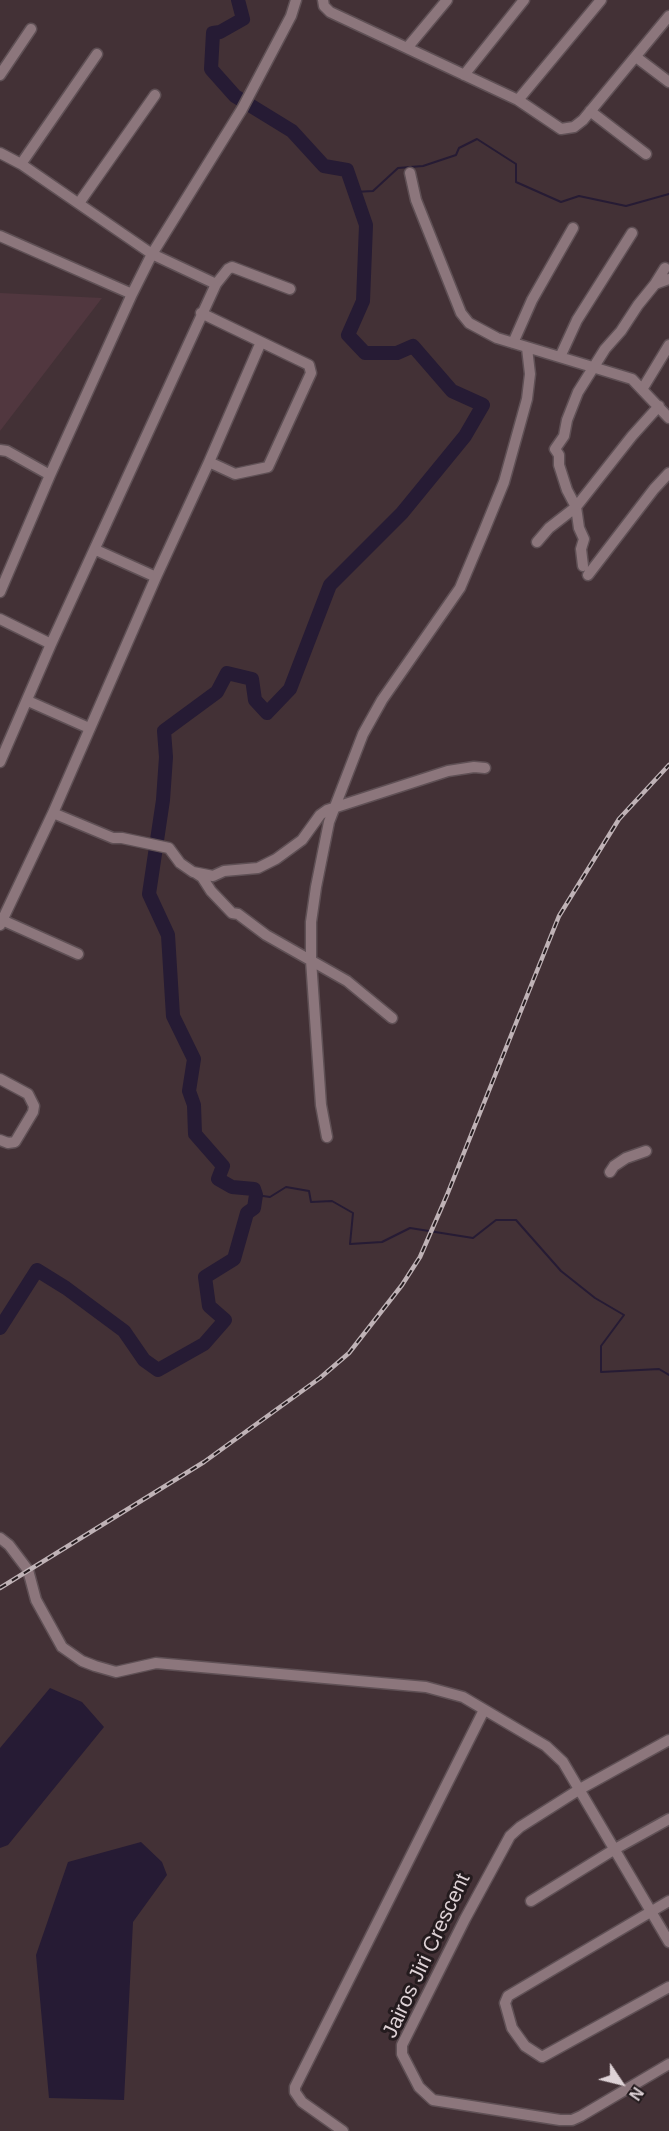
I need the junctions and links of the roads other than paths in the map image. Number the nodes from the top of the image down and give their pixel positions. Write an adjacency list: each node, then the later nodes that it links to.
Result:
1 (296, 0): 25 (street)
2 (322, 0): 8 (street)
3 (447, 0): 8 (street)
4 (524, 0): 12 (street)
5 (601, 0): 15 (street)
6 (669, 15): 10 (street)
7 (31, 29): 11 (street)
8 (407, 48): 12 (street)
9 (97, 54): 19 (street)
10 (636, 57): 13 (street); 16 (street)
11 (0, 75)
12 (464, 75): 15 (street)
13 (669, 82)
14 (155, 95): 21 (street)
15 (518, 100): 16 (street)
16 (590, 111): 18 (street)
17 (0, 153): 19 (street)
18 (646, 154)
19 (21, 165): 21 (street)
20 (410, 173): 32 (street)
21 (79, 203): 25 (street)
22 (573, 228): 32 (street)
23 (632, 233): 35 (street)
24 (0, 236): 29 (street)
25 (152, 254): 27 (street); 29 (street)
26 (668, 271): 36 (street)
27 (216, 284): 28 (street); 30 (street)
28 (290, 289)
29 (132, 294): 43 (street)
30 (201, 313): 31 (street); 46 (street)
31 (261, 342): 41 (street); 41 (street)
32 (513, 343): 34 (street)
33 (669, 345): 37 (street)
34 (527, 348): 35 (street); 55 (street)
35 (560, 357): 36 (street)
36 (595, 367): 37 (street); 44 (street)
37 (643, 388): 38 (street)
38 (658, 406): 39 (street); 44 (street)
39 (669, 418)
40 (0, 450): 43 (street)
41 (209, 462): 47 (street)
42 (669, 473): 44 (street)
43 (50, 475): 48 (street)
44 (576, 507): 45 (street)
45 (537, 542)
46 (96, 550): 47 (street); 50 (street)
47 (156, 578): 52 (street)
48 (0, 592)
49 (0, 619): 50 (street)
50 (51, 644): 51 (street)
51 (28, 701): 52 (street); 53 (street)
52 (90, 728): 56 (street)
53 (0, 762)
54 (485, 768): 55 (street)
55 (334, 809): 57 (street); 60 (street)
56 (53, 813): 57 (street); 58 (street)
57 (193, 872): 60 (street)
58 (1, 922): 59 (street)
59 (78, 954)
60 (311, 960): 61 (street); 63 (street)
61 (392, 1018)
62 (0, 1079): 64 (street)
63 (327, 1137)
64 (0, 1140)
65 (646, 1151): 66 (street)
66 (610, 1172)
67 (0, 1538): 68 (street)
68 (484, 1710): 70 (street); 79 (street)
69 (669, 1740): 70 (street, Jairos Jiri Crescent)
70 (580, 1789): 72 (street); 78 (street, Jairos Jiri Crescent)
71 (669, 1819): 72 (street)
72 (615, 1849): 73 (street); 75 (street)
73 (531, 1901)
74 (669, 1901): 75 (street)
75 (651, 1912): 76 (street); 77 (street)
76 (669, 1942)
77 (669, 1987)
78 (669, 2064)
79 (343, 2131)

